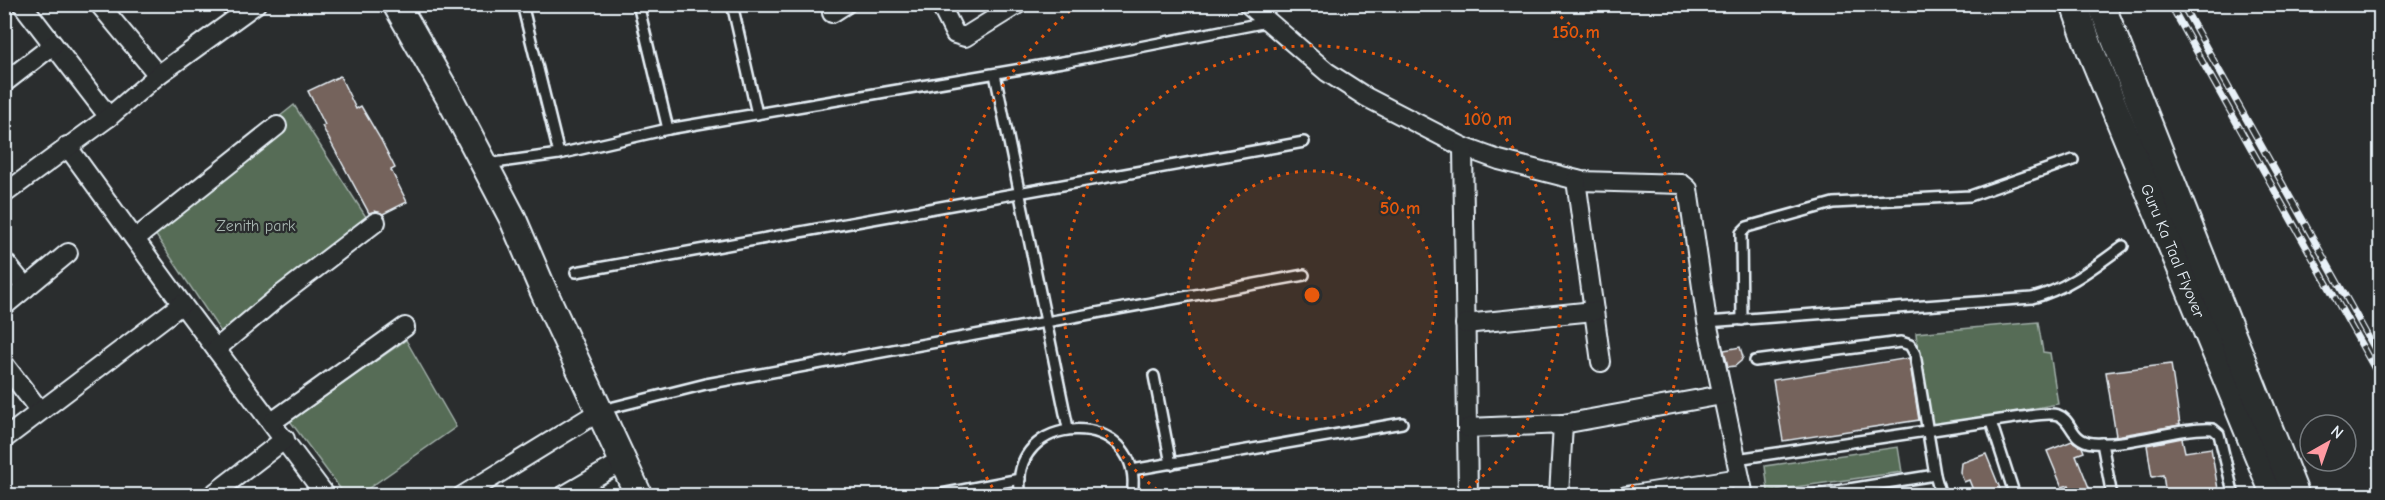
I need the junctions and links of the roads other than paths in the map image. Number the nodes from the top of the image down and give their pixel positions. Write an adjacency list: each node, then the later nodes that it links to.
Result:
1 (22, 4): 14 (street)
2 (99, 4): 16 (street)
3 (256, 4): 16 (street)
4 (396, 4): 27 (main road)
5 (522, 4): 25 (lane)
6 (638, 4): 21 (lane)
7 (732, 4): 18 (lane)
8 (940, 4): 9 (street)
9 (1018, 4)
10 (1248, 4): 13 (street)
11 (2074, 4): 88 (main road, Guru Ka Taal Flyover)
12 (2101, 4): 89 (main road, Guru Ka Taal Flyover)
13 (1267, 22): 15 (lane); 24 (street)
14 (53, 45): 17 (street); 19 (street)
15 (995, 74): 18 (lane); 30 (lane)
16 (158, 75): 19 (street)
17 (4, 83)
18 (757, 114): 21 (lane)
19 (109, 117): 23 (street)
20 (277, 126): 32 (street)
21 (668, 129): 25 (lane)
22 (1304, 142): 30 (lane)
23 (67, 146): 29 (street); 32 (street)
24 (1463, 147): 28 (street); 45 (street)
25 (559, 154): 27 (lane)
26 (2073, 160): 42 (lane)
27 (485, 165): 54 (main road)
28 (1576, 180): 41 (street); 44 (street)
29 (4, 194)
30 (1021, 194): 36 (lane); 43 (lane)
31 (376, 222): 47 (street)
32 (135, 239): 39 (street)
33 (2123, 246): 42 (lane)
34 (68, 254): 38 (street)
35 (4, 261): 38 (street)
36 (576, 272)
37 (1304, 275): 43 (lane)
38 (26, 288): 40 (street)
39 (182, 304): 47 (street); 53 (street)
40 (4, 306)
41 (1594, 311): 45 (street); 49 (street)
42 (1742, 320): 44 (lane)
43 (1046, 321): 54 (lane); 59 (lane)
44 (1707, 322): 52 (street)
45 (1465, 324): 60 (street)
46 (405, 327): 55 (street)
47 (216, 349): 55 (street)
48 (1755, 361): 61 (lane)
49 (1601, 362)
50 (4, 364): 53 (street)
51 (1154, 376): 67 (lane)
52 (1722, 395): 58 (street); 65 (street)
53 (40, 411): 62 (street)
54 (600, 411): 66 (main road); 74 (street)
55 (272, 422): 63 (street)
56 (1991, 422): 61 (lane); 64 (lane); 85 (lane)
57 (1402, 423): 67 (lane)
58 (1563, 424): 60 (street); 81 (street)
59 (1068, 428): 68 (lane); 70 (lane)
60 (1468, 428): 80 (street)
61 (1928, 431): 65 (lane); 69 (lane)
62 (4, 439)
63 (285, 439): 72 (street); 73 (street)
64 (2102, 443): 86 (lane); 87 (lane)
65 (1736, 459): 71 (street)
66 (623, 461): 75 (street); 76 (main road)
67 (1171, 464): 68 (lane)
68 (1132, 470): 79 (lane)
69 (1935, 475): 83 (lane); 84 (lane)
70 (1020, 479): 77 (lane); 78 (lane)
71 (1742, 487): 82 (street)
72 (211, 495)
73 (326, 495)
74 (462, 495)
75 (563, 495)
76 (639, 495)
77 (932, 495)
78 (1021, 495)
79 (1132, 495)
80 (1468, 495)
81 (1560, 495)
82 (1626, 495)
83 (1806, 495)
84 (1941, 495)
85 (2015, 495)
86 (2112, 495)
87 (2234, 495)
88 (2275, 495)
89 (2296, 495)

